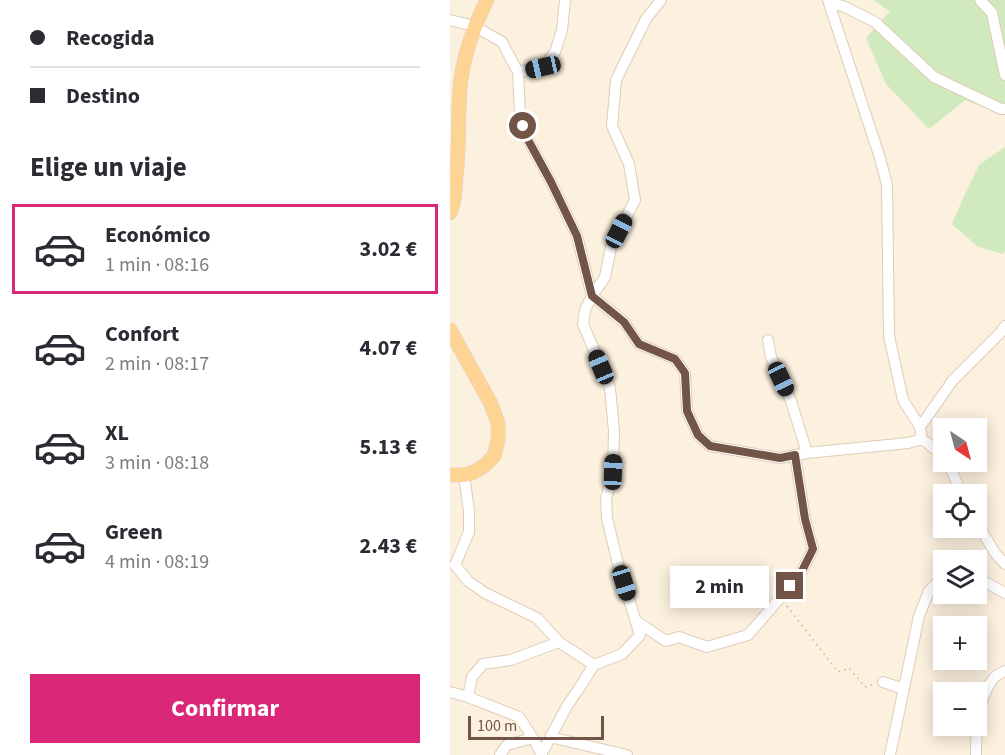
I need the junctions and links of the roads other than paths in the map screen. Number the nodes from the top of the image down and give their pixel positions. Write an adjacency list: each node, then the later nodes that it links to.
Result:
1 (487, 0): 7 (main road)
2 (565, 0): 8 (street)
3 (661, 0): 12 (street)
4 (980, 0): 9 (street)
5 (829, 1): 10 (street); 16 (street)
6 (450, 21): 7 (street)
7 (474, 26): 8 (street); 11 (main road)
8 (518, 72): 12 (street)
9 (1005, 75)
10 (1005, 109)
11 (450, 213)
12 (592, 296): 20 (street); 28 (street)
13 (1005, 326): 16 (street)
14 (450, 330): 21 (main road)
15 (768, 340): 19 (street)
16 (920, 427): 17 (street)
17 (922, 439): 18 (street); 19 (street)
18 (933, 448)
19 (807, 453): 20 (street)
20 (795, 455): 28 (street)
21 (457, 475): 23 (street)
22 (985, 538): 24 (street)
23 (453, 564): 29 (street)
24 (1005, 564)
25 (987, 583): 27 (street)
26 (933, 587): 33 (street)
27 (1005, 593)
28 (636, 621): 30 (street)
29 (559, 642): 30 (street); 35 (street)
30 (594, 665): 36 (street)
31 (1005, 670): 42 (street)
32 (883, 682): 33 (street)
33 (904, 689): 41 (street)
34 (450, 692): 35 (street)
35 (468, 697): 37 (street)
36 (550, 737): 38 (street); 40 (street)
37 (533, 738): 38 (street); 39 (street)
38 (542, 754)
39 (500, 755)
40 (627, 755)
41 (890, 755)
42 (976, 755)

